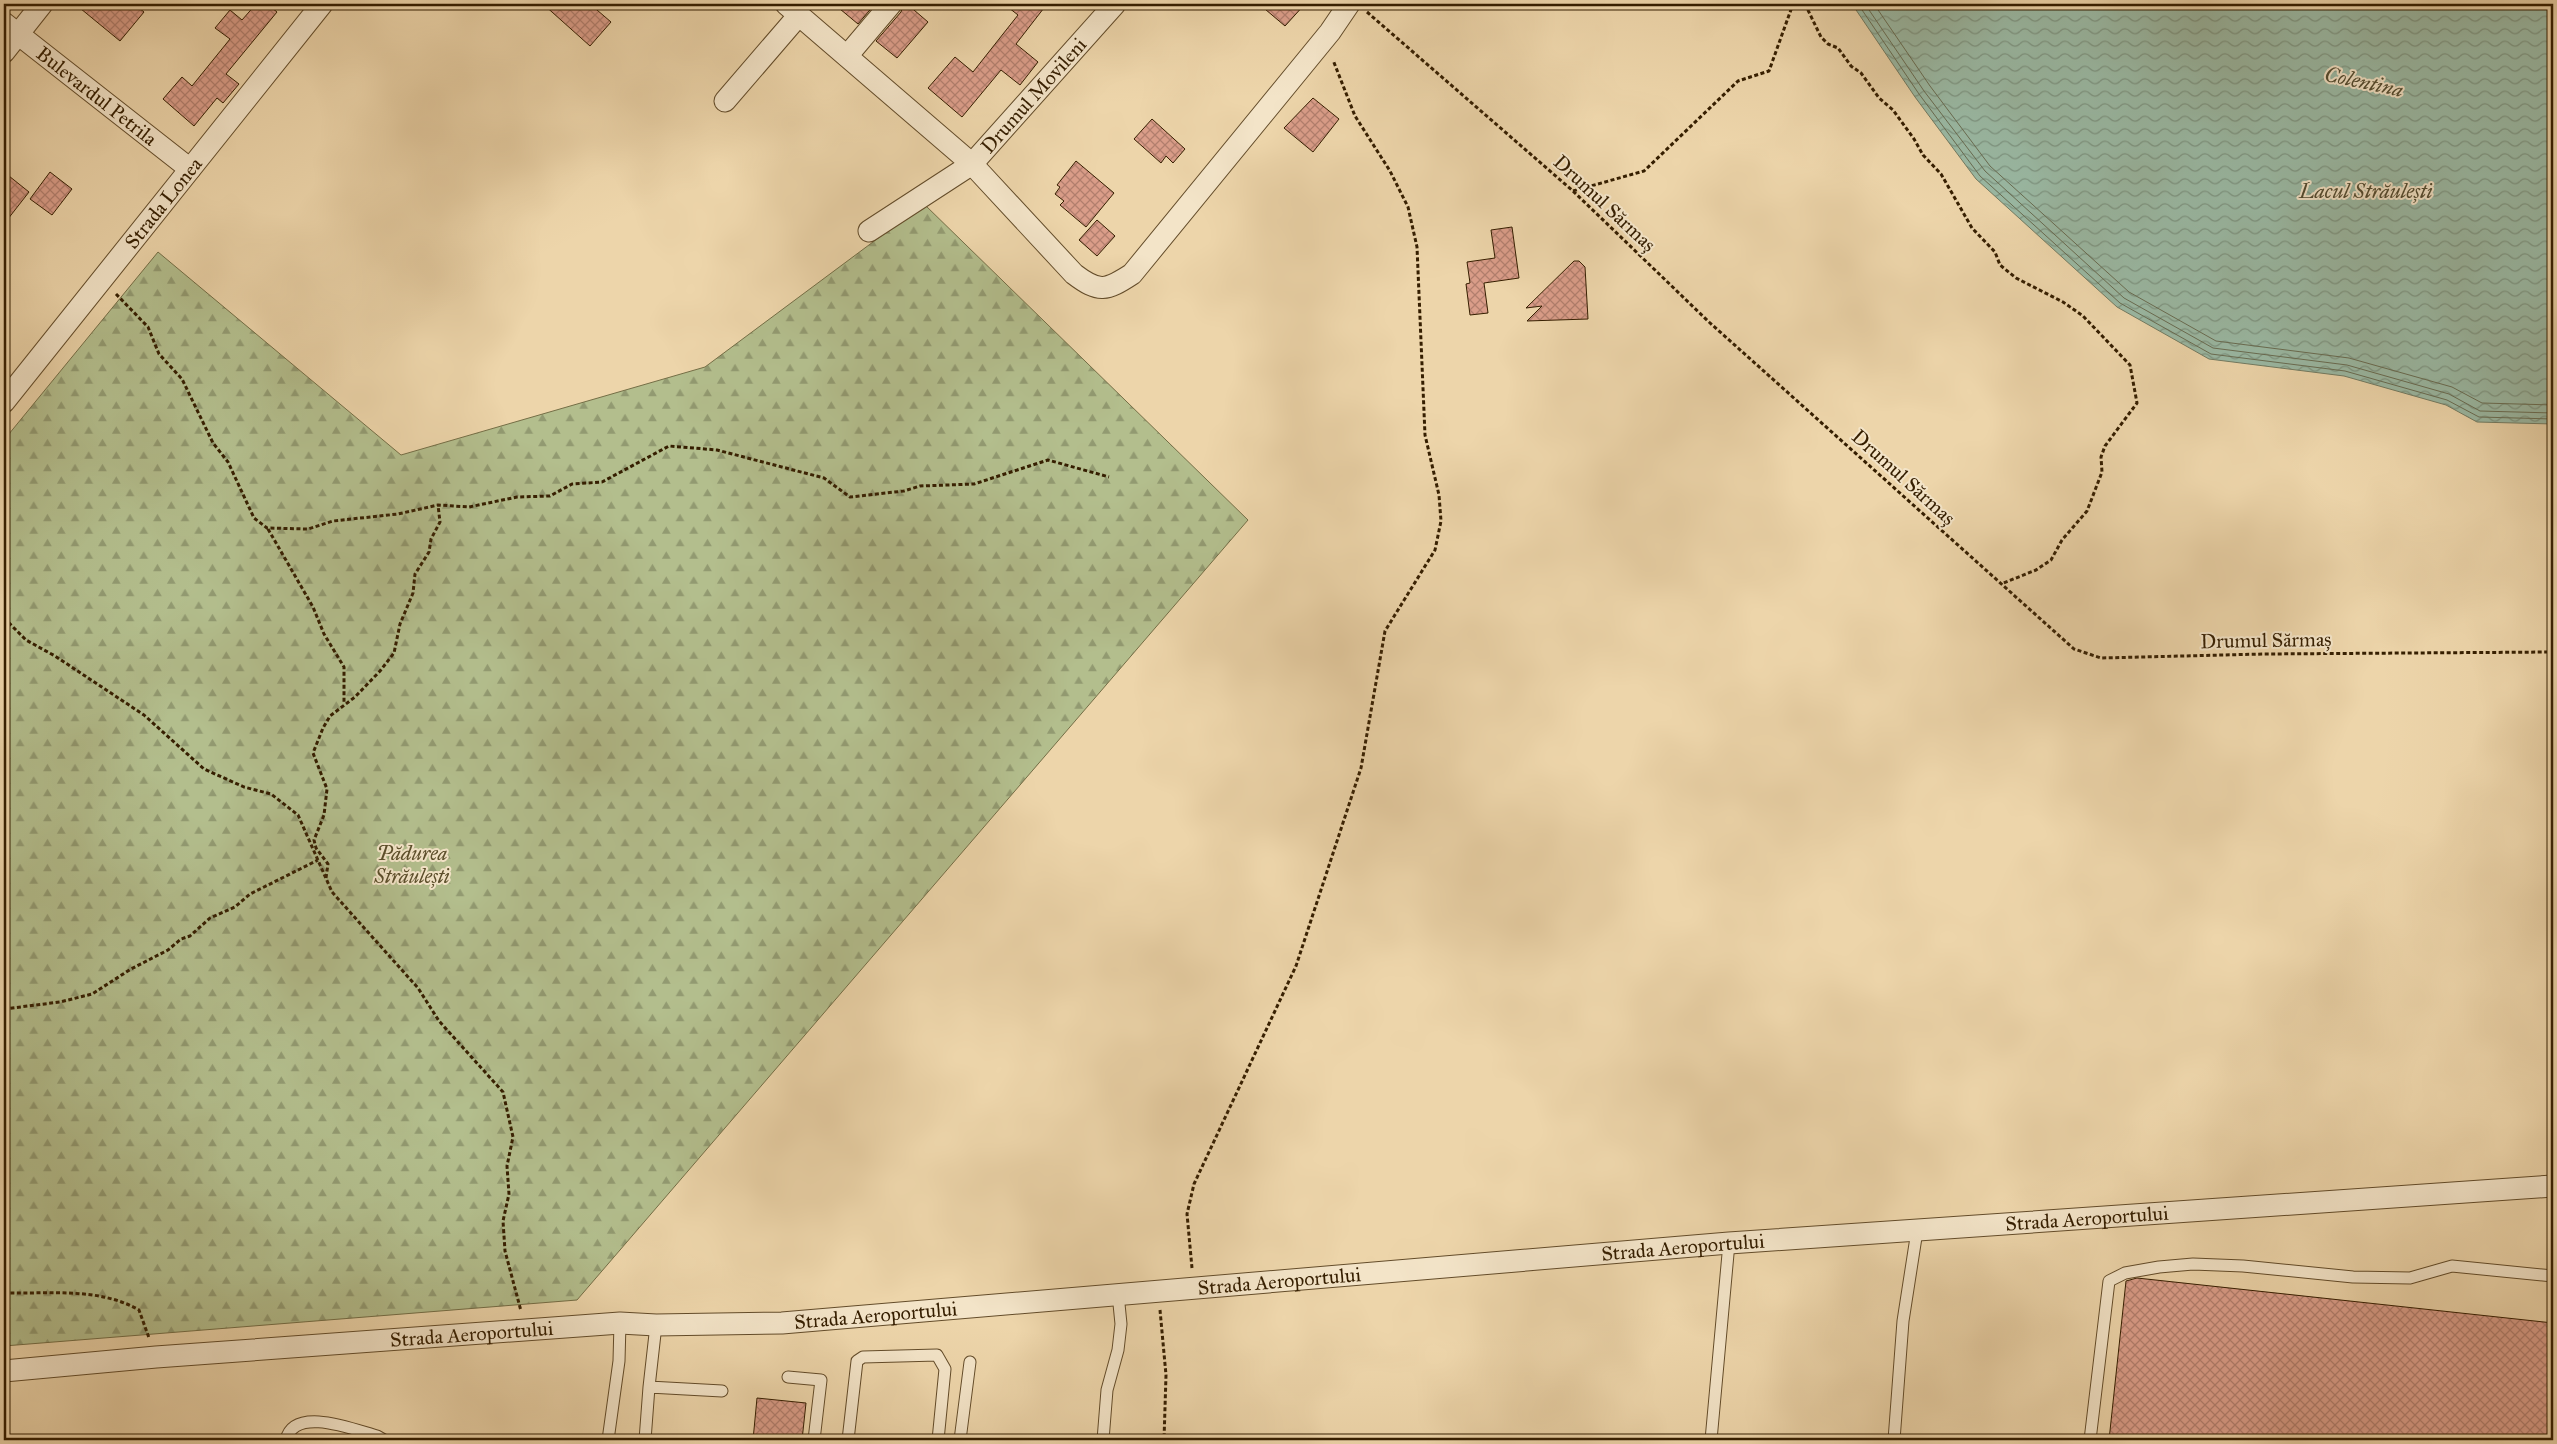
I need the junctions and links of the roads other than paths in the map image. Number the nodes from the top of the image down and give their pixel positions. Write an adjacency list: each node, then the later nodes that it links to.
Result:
1 (42, 4): 7 (street)
2 (322, 4): 12 (street, Strada Lonea)
3 (890, 4): 9 (street)
4 (1115, 4): 11 (street, Drumul Movileni)
5 (1357, 7): 11 (street)
6 (792, 9): 9 (street); 10 (street)
7 (11, 28): 8 (street); 12 (street, Bulevardul Petrila)
8 (4, 52)
9 (847, 56): 11 (street)
10 (725, 101)
11 (972, 164): 13 (street, Drumul Movileni)
12 (190, 169): 14 (street, Strada Lonea)
13 (868, 231)
14 (4, 402)
15 (2553, 1186): 16 (street, Strada Aeroportului)
16 (1917, 1230): 17 (street, Strada Aeroportului); 37 (lane)
17 (1729, 1244): 19 (street, Strada Aeroportului); 36 (lane)
18 (2553, 1276): 38 (lane)
19 (1118, 1294): 21 (street, Strada Aeroportului); 35 (lane)
20 (620, 1323): 21 (street, Strada Aeroportului); 23 (street, Strada Aeroportului); 29 (lane)
21 (656, 1325): 25 (lane)
22 (970, 1362): 34 (lane)
23 (4, 1371)
24 (788, 1377): 31 (lane)
25 (649, 1387): 26 (lane); 30 (lane)
26 (722, 1390)
27 (286, 1440): 28 (lane)
28 (384, 1440)
29 (608, 1440)
30 (645, 1440)
31 (814, 1440)
32 (848, 1440): 33 (lane)
33 (938, 1440)
34 (960, 1440)
35 (1103, 1440)
36 (1711, 1440)
37 (1894, 1440)
38 (2090, 1440)

